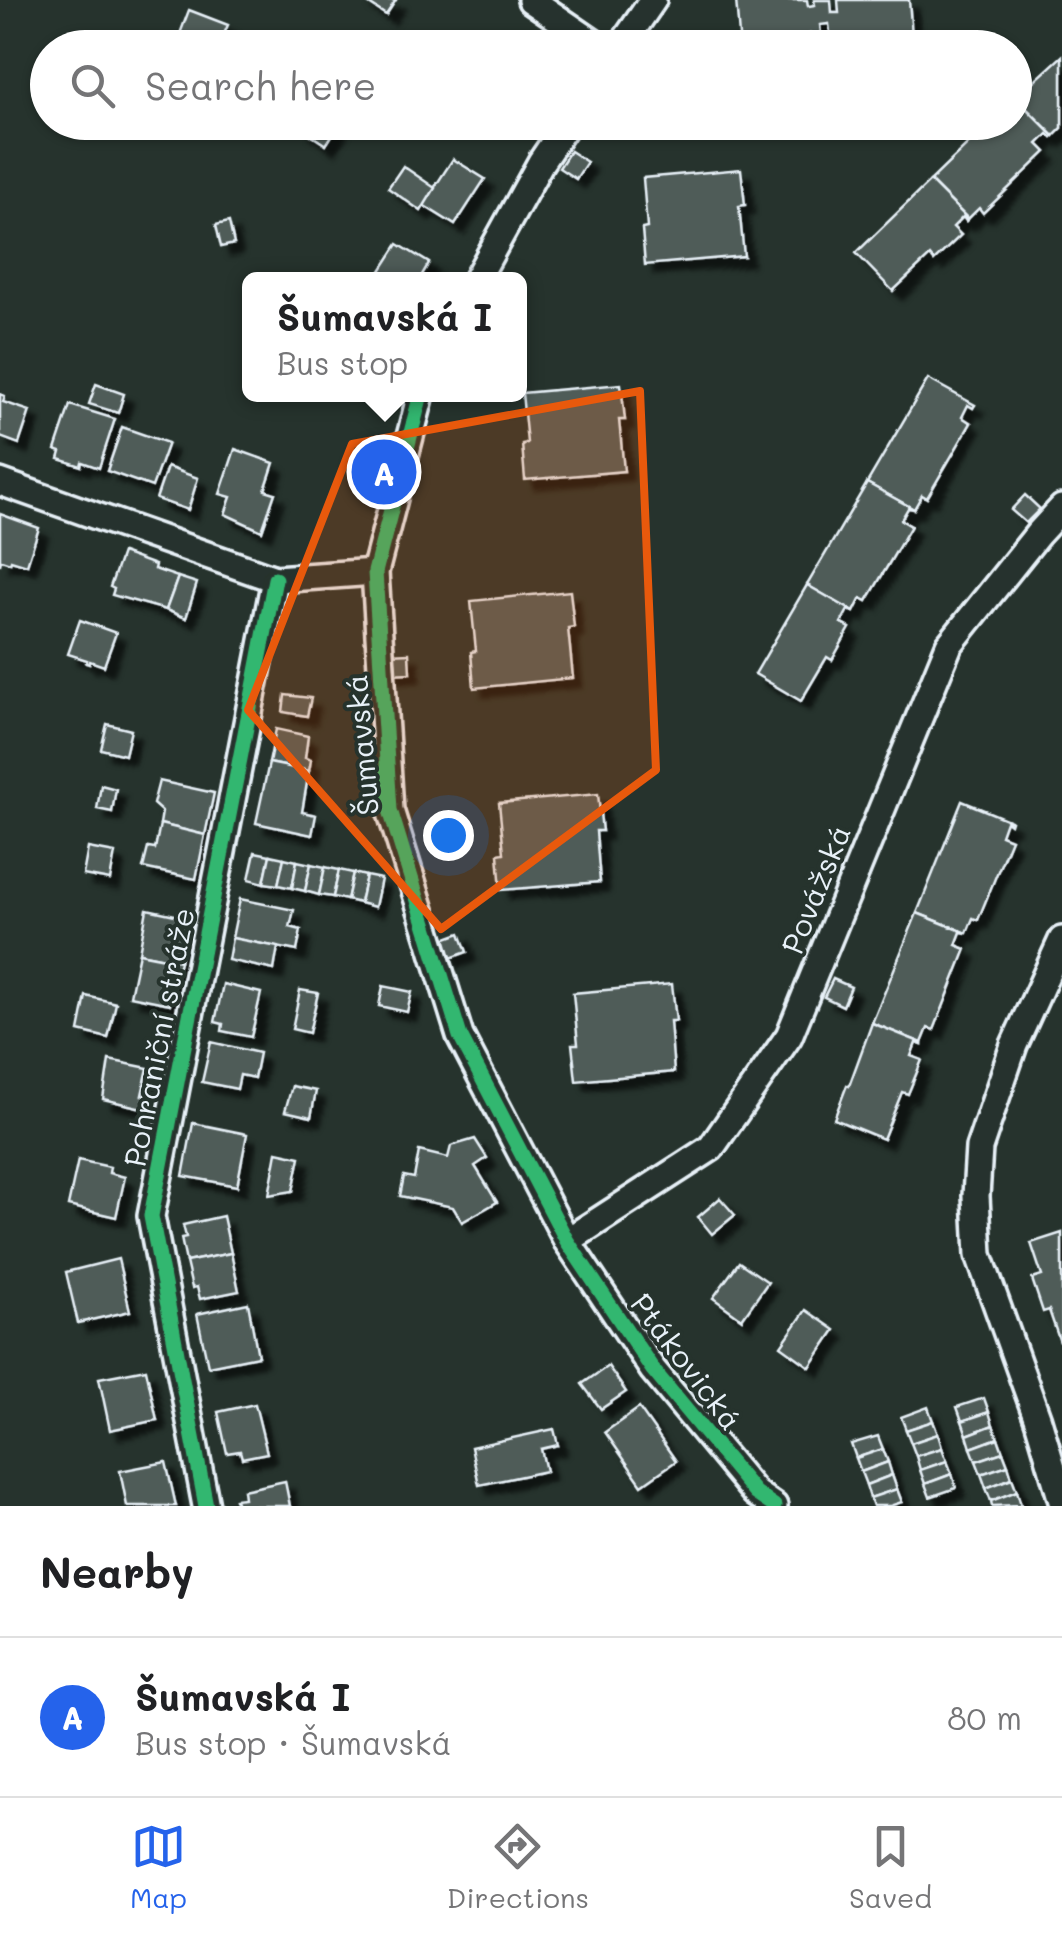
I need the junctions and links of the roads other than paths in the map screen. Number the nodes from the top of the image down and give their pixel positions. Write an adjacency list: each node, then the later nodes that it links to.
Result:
1 (531, 0): 3 (street)
2 (653, 0): 4 (street)
3 (575, 30)
4 (632, 30)
5 (556, 140): 6 (street)
6 (480, 272)
7 (419, 402): 10 (street, Šumavská)
8 (0, 482): 11 (street)
9 (1062, 508): 13 (street, Povážská)
10 (375, 572): 11 (street); 13 (street, Šumavská)
11 (275, 579): 15 (street, Pohraniční stráže)
12 (1062, 940): 14 (street)
13 (567, 1241): 16 (street, Ptákovická)
14 (1062, 1500)
15 (206, 1506)
16 (774, 1506)

